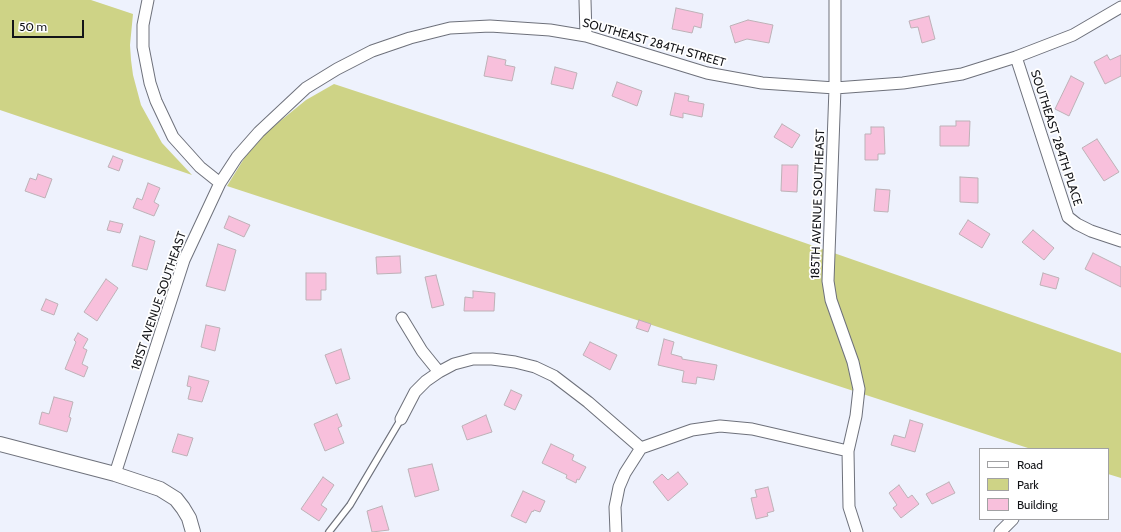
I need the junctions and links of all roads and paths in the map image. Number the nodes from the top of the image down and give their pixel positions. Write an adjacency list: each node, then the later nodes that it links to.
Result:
1 (148, 0): 9 (street)
2 (585, 0): 6 (street)
3 (835, 0): 8 (street, 185TH AVENUE SOUTHEAST)
4 (1121, 7): 7 (street, SOUTHEAST 284TH STREET)
5 (450, 28): 6 (street, SOUTHEAST 284TH STREET); 9 (street, 181ST AVENUE SOUTHEAST)
6 (586, 36): 8 (street, SOUTHEAST 284TH STREET)
7 (1016, 57): 8 (street, SOUTHEAST 284TH STREET); 10 (street, SOUTHEAST 284TH PLACE)
8 (835, 88): 16 (street, 185TH AVENUE SOUTHEAST)
9 (220, 183): 17 (street, 181ST AVENUE SOUTHEAST)
10 (1121, 241)
11 (402, 318): 12 (street)
12 (438, 372): 13 (street); 15 (street)
13 (401, 418): 20 (lane)
14 (0, 444): 17 (street)
15 (641, 448): 16 (street); 21 (street)
16 (848, 451): 22 (street, 185TH AVENUE SOUTHEAST)
17 (115, 474): 19 (street)
18 (1012, 520): 23 (street)
19 (193, 532)
20 (329, 532)
21 (616, 532)
22 (857, 532)
23 (1000, 532)

